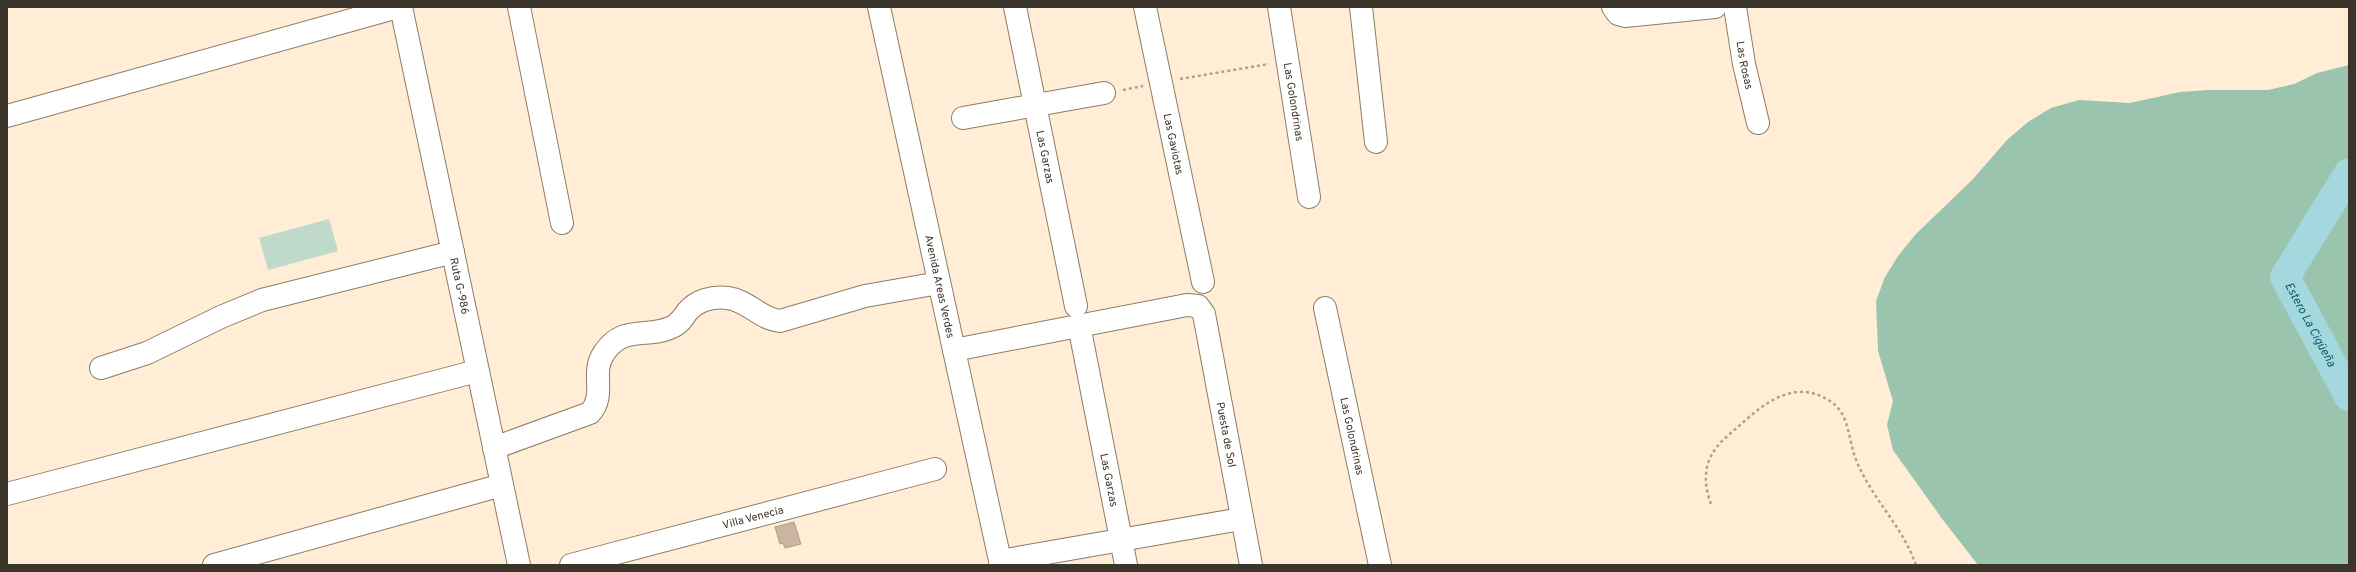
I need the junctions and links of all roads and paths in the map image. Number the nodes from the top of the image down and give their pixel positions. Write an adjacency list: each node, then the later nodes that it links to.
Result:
1 (400, 7): 15 (street); 21 (street, Ruta G-986)
2 (519, 7): 20 (street)
3 (879, 7): 23 (street, Avenida Areas Verdes)
4 (1015, 7): 14 (street, Las Garzas)
5 (1145, 7): 12 (street, Las Gaviotas)
6 (1279, 7): 11 (street, Las Golondrinas)
7 (1361, 7): 18 (street)
8 (1613, 7): 9 (street)
9 (1715, 7)
10 (1735, 7): 17 (street, Las Rosas)
11 (1288, 60): 12 (path); 19 (street, Las Golondrinas)
12 (1160, 83): 13 (path); 22 (street, Las Gaviotas)
13 (1104, 93): 14 (street)
14 (1036, 105): 16 (street); 25 (street, Las Garzas)
15 (7, 116)
16 (963, 118)
17 (1758, 124)
18 (1376, 142)
19 (1309, 197)
20 (562, 222)
21 (453, 252): 27 (street); 28 (street, Ruta G-986)
22 (1203, 282)
23 (938, 283): 26 (street, Avenida Areas Verdes); 29 (street)
24 (1325, 308): 42 (street, Las Golondrinas)
25 (1078, 315): 26 (street); 34 (street, Puesta de Sol); 35 (street, Las Garzas)
26 (954, 350): 36 (street, Avenida Areas Verdes)
27 (101, 368)
28 (477, 371): 29 (street, Ruta G-986); 32 (street)
29 (494, 448): 31 (street, Ruta G-986)
30 (935, 469): 39 (street, Villa Venecia)
31 (502, 485): 37 (street); 38 (street, Ruta G-986)
32 (7, 494)
33 (1711, 504): 43 (path)
34 (1242, 519): 35 (street); 41 (street, Puesta de Sol)
35 (1121, 540): 36 (street); 40 (street, Las Garzas)
36 (1001, 563)
37 (214, 565)
38 (519, 565)
39 (571, 565)
40 (1126, 565)
41 (1251, 565)
42 (1380, 565)
43 (1916, 565)

